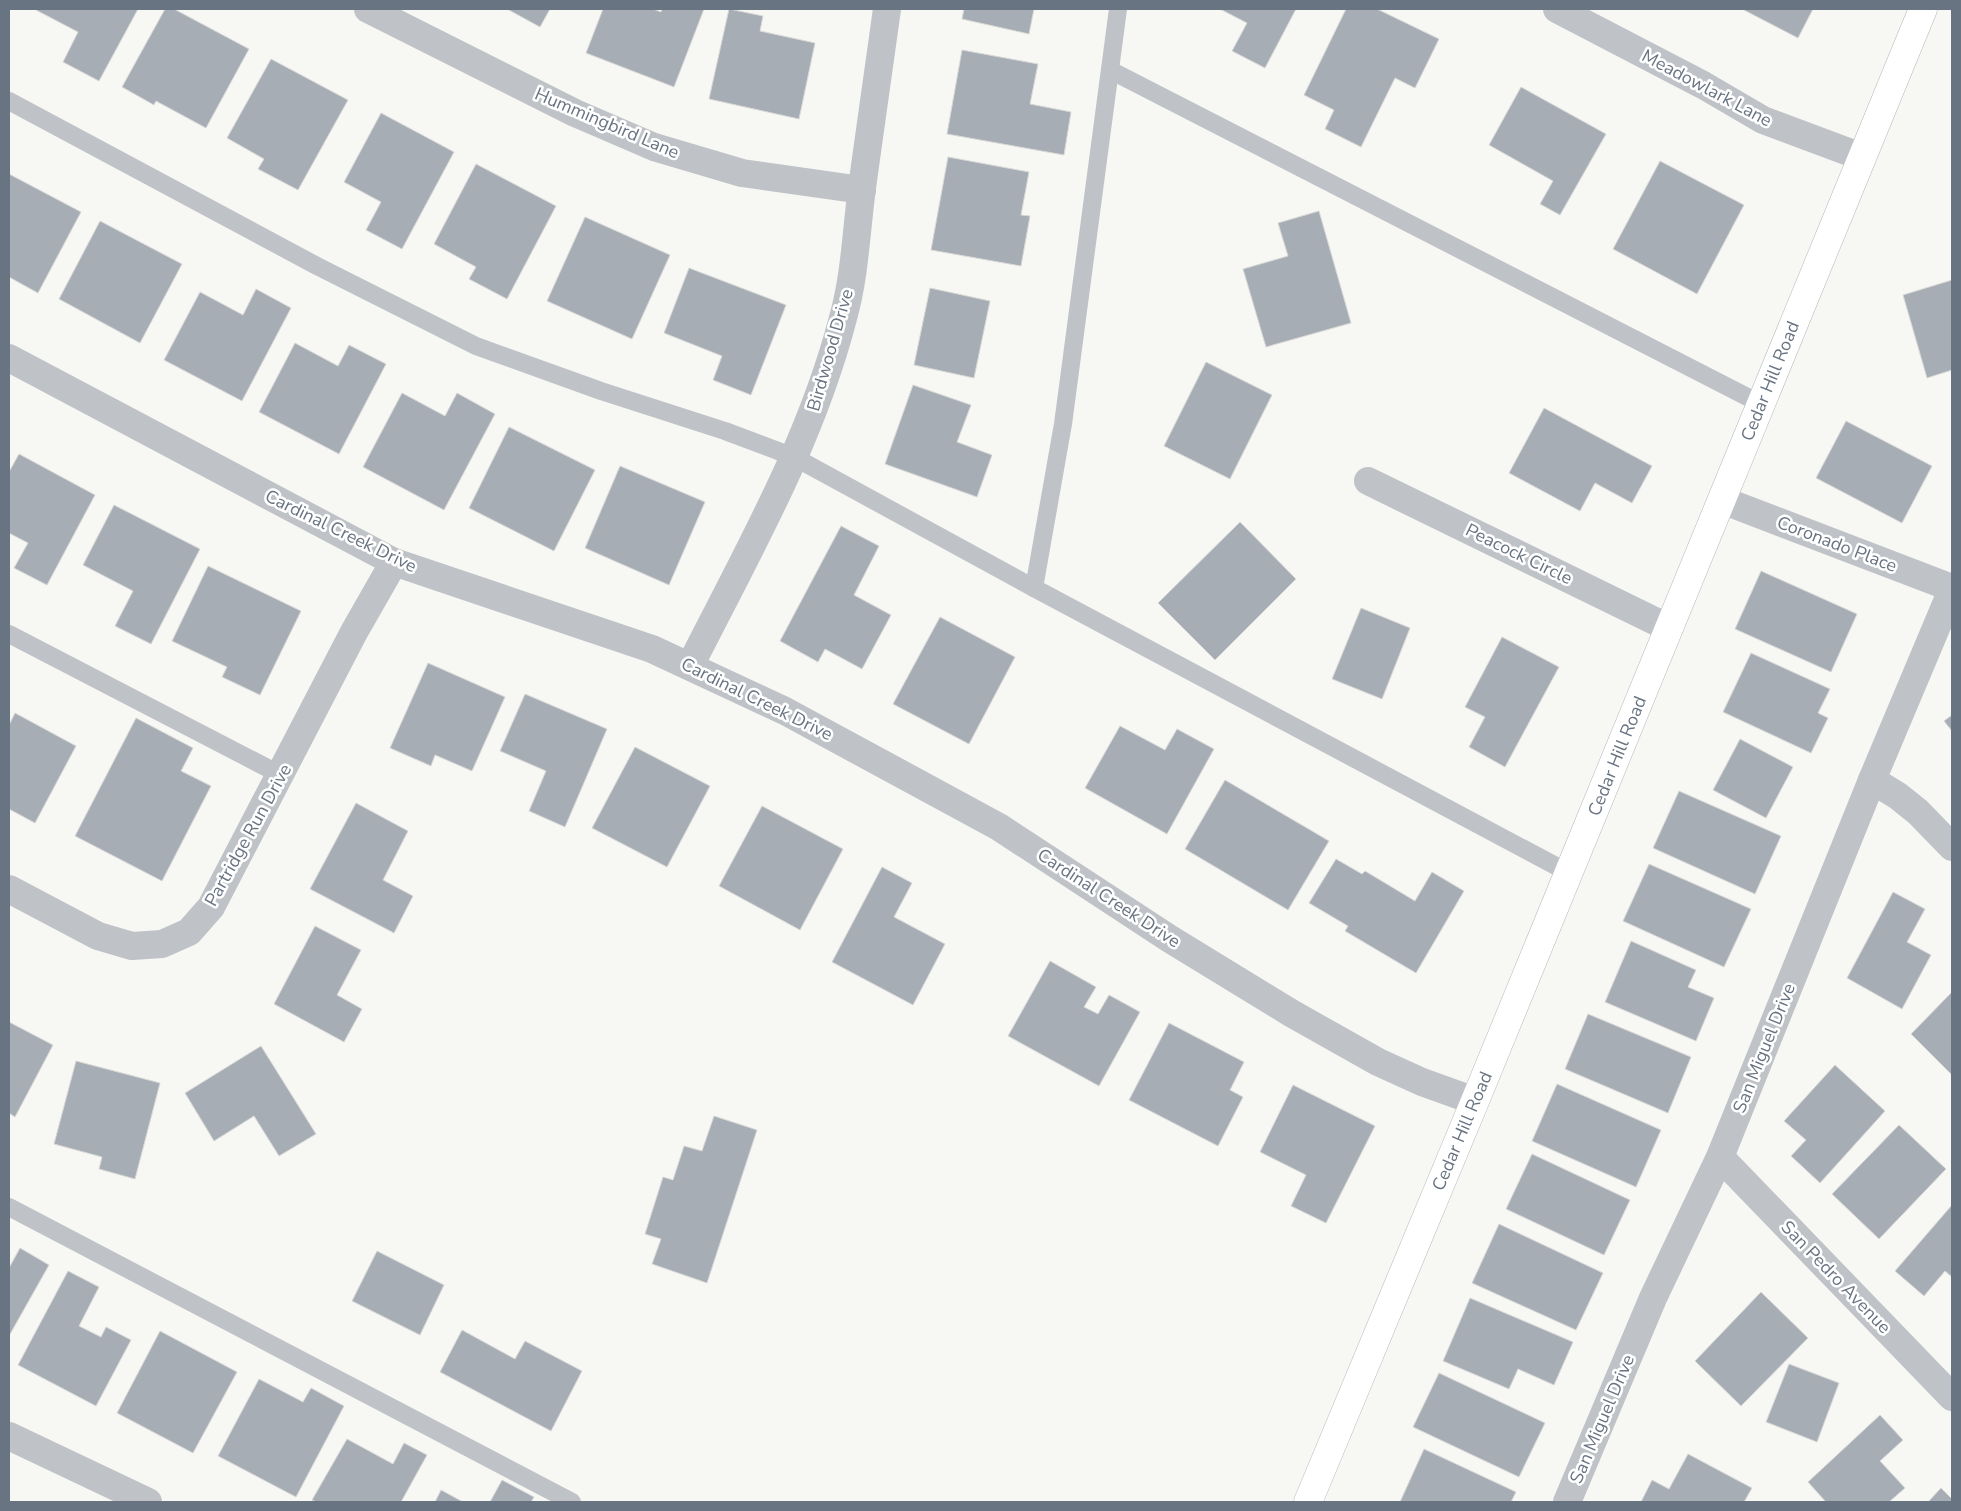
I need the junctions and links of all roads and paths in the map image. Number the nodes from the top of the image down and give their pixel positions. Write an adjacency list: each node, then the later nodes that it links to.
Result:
1 (368, 9): 9 (street, Hummingbird Lane)
2 (887, 9): 9 (street, Birdwood Drive)
3 (1118, 9): 6 (lane)
4 (1557, 9): 8 (street, Meadowlark Lane)
5 (1923, 9): 8 (street, Cedar Hill Road)
6 (1110, 70): 11 (lane); 16 (lane)
7 (9, 101): 12 (lane)
8 (1862, 157): 11 (street, Cedar Hill Road)
9 (862, 190): 12 (street, Birdwood Drive)
10 (9, 358): 15 (street, Cardinal Creek Drive)
11 (1761, 404): 14 (street, Cedar Hill Road)
12 (794, 458): 16 (lane); 20 (street, Birdwood Drive)
13 (1368, 480): 18 (street, Peacock Circle)
14 (1722, 500): 17 (street, Coronado Place); 18 (street, Cedar Hill Road)
15 (394, 562): 20 (street, Cardinal Creek Drive); 21 (street, Partridge Run Drive)
16 (1034, 588): 24 (lane)
17 (1952, 589): 22 (street, San Miguel Drive)
18 (1670, 628): 24 (street, Cedar Hill Road)
19 (9, 634): 21 (lane)
20 (690, 666): 26 (street, Cardinal Creek Drive)
21 (281, 775): 25 (street, Partridge Run Drive)
22 (1872, 780): 23 (street); 27 (street, San Miguel Drive)
23 (1952, 847)
24 (1569, 873): 26 (street, Cedar Hill Road)
25 (9, 889)
26 (1475, 1101): 33 (street, Cedar Hill Road)
27 (1720, 1157): 29 (street, San Pedro Avenue); 34 (street, San Miguel Drive)
28 (9, 1207): 32 (lane)
29 (1952, 1397)
30 (9, 1436): 31 (street)
31 (148, 1502)
32 (572, 1502)
33 (1308, 1502)
34 (1567, 1502)

